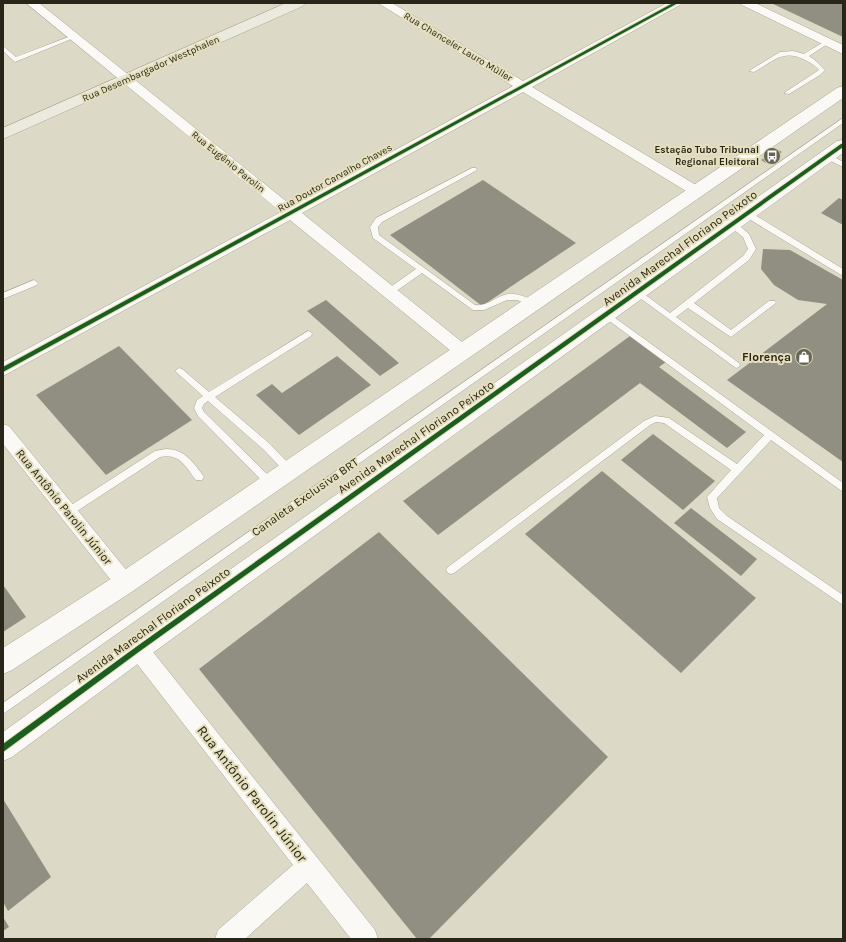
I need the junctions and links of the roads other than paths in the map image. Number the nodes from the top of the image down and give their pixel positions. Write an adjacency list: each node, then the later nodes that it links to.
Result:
1 (32, 3): 6 (street, Rua Eugênio Parolin)
2 (298, 3): 12 (main road, Rua Desembargador Westphalen)
3 (384, 3): 13 (street, Rua Chanceler Lauro Müller)
4 (676, 3): 13 (street, Rua Doutor Carvalho Chaves)
5 (746, 3): 7 (street)
6 (73, 37): 8 (lane); 12 (street, Rua Eugênio Parolin)
7 (828, 42): 9 (street); 10 (lane)
8 (3, 48)
9 (843, 50)
10 (804, 56): 11 (lane); 15 (lane)
11 (752, 71)
12 (126, 79): 17 (main road, Rua Desembargador Westphalen); 23 (street, Rua Eugênio Parolin)
13 (523, 86): 22 (street, Rua Chanceler Lauro Müller); 23 (street, Rua Doutor Carvalho Chaves)
14 (843, 91): 22 (street)
15 (787, 93)
16 (843, 120): 55 (lane, Canaleta Exclusiva BRT)
17 (3, 134)
18 (843, 145): 19 (street, Avenida Marechal Floriano Peixoto)
19 (827, 156): 20 (lane); 24 (street, Avenida Marechal Floriano Peixoto)
20 (843, 165)
21 (474, 170): 25 (lane)
22 (696, 191): 31 (street)
23 (292, 213): 28 (street, Rua Eugênio Parolin); 39 (street, Rua Doutor Carvalho Chaves)
24 (740, 219): 26 (lane); 29 (street, Avenida Marechal Floriano Peixoto); 33 (lane)
25 (421, 270): 28 (lane); 31 (lane)
26 (843, 272)
27 (34, 283): 30 (lane)
28 (389, 292): 37 (street, Rua Eugênio Parolin)
29 (637, 293): 34 (street, Avenida Marechal Floriano Peixoto); 35 (lane)
30 (3, 296)
31 (533, 303): 37 (street)
32 (772, 303): 33 (lane)
33 (689, 304): 35 (lane)
34 (606, 315): 43 (lane); 53 (street, Avenida Marechal Floriano Peixoto)
35 (671, 317): 38 (lane)
36 (308, 334): 41 (lane)
37 (462, 351): 44 (street)
38 (736, 365)
39 (3, 370)
40 (179, 371): 41 (lane)
41 (210, 396): 44 (lane); 47 (lane)
42 (3, 431): 49 (street, Rua Antônio Parolin Júnior)
43 (770, 435): 45 (lane); 48 (lane)
44 (289, 470): 47 (street)
45 (738, 470): 50 (lane); 52 (lane)
46 (199, 477): 49 (lane)
47 (270, 483): 51 (street)
48 (843, 488)
49 (68, 512): 51 (street, Rua Antônio Parolin Júnior)
50 (451, 570)
51 (125, 583): 54 (street)
52 (843, 601)
53 (138, 649): 56 (street, Avenida Marechal Floriano Peixoto); 57 (street, Rua Antônio Parolin Júnior)
54 (3, 662)
55 (3, 709)
56 (3, 748)
57 (308, 866): 58 (street); 59 (street, Rua Antônio Parolin Júnior)
58 (227, 939)
59 (366, 939)

